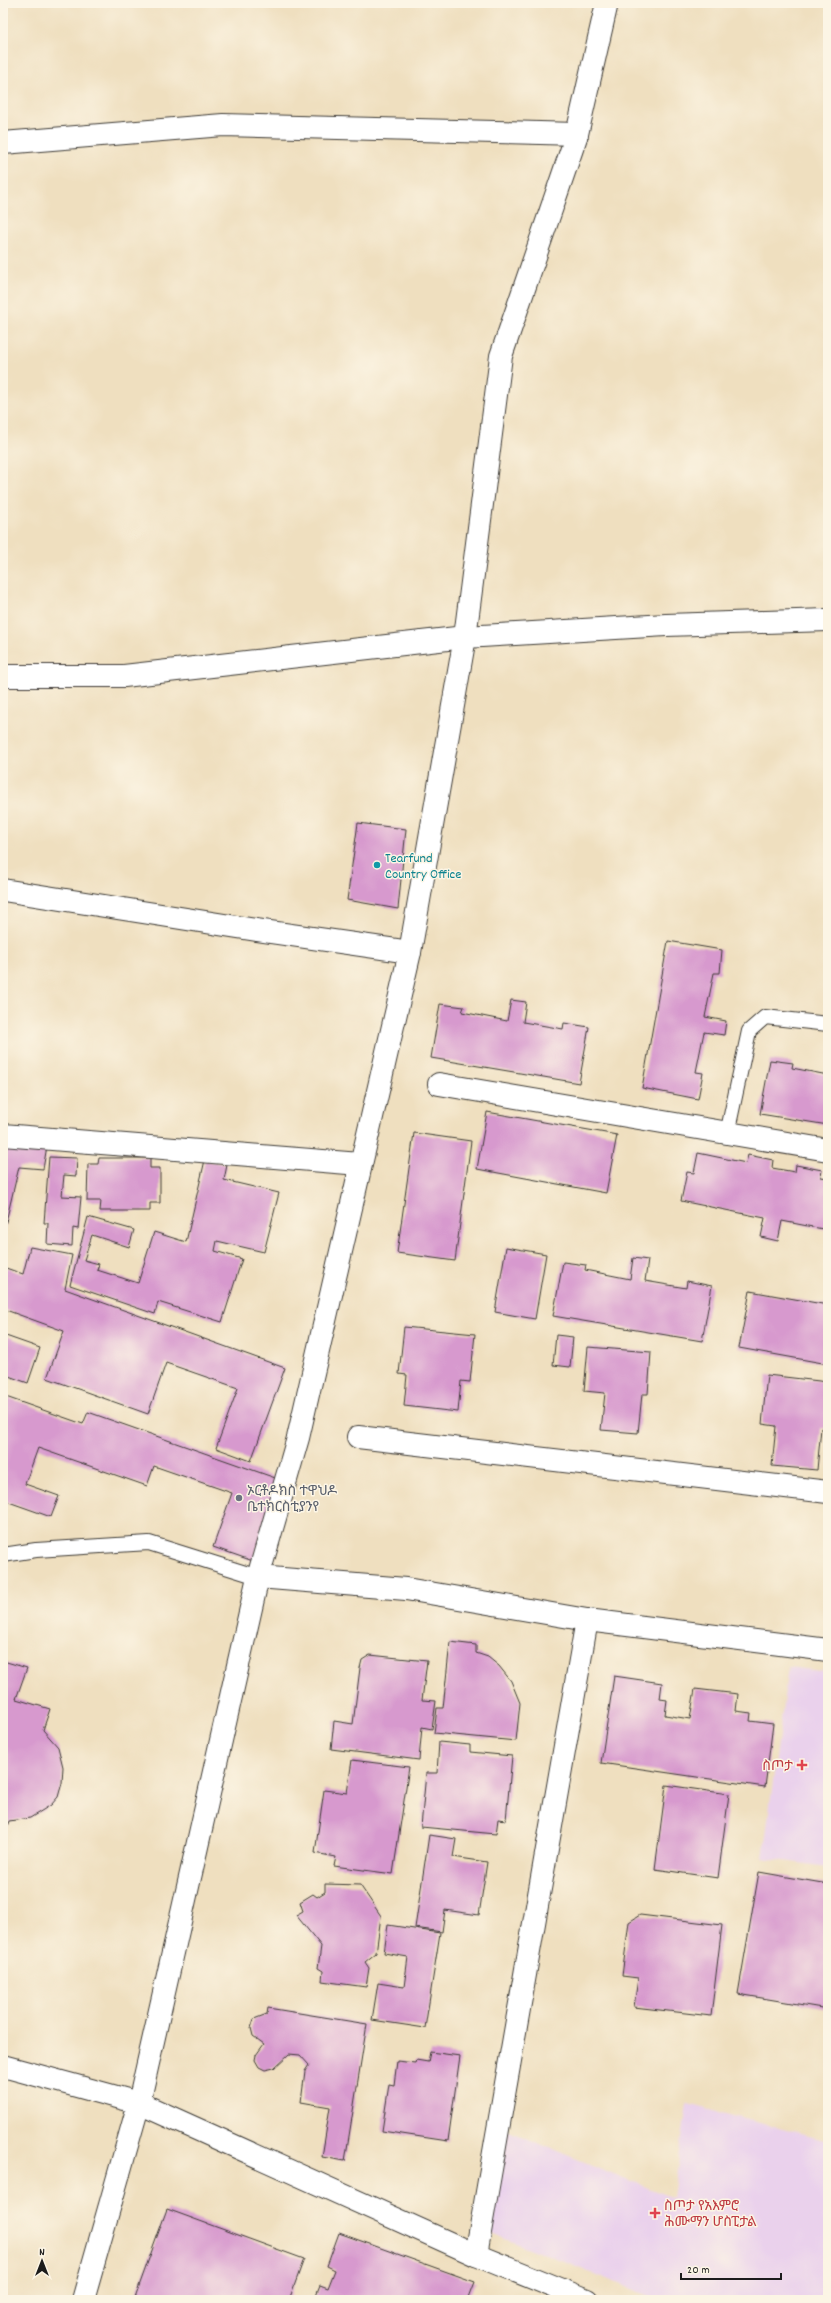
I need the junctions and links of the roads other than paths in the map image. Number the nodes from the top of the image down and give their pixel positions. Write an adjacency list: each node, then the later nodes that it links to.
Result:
1 (607, 3): 2 (street)
2 (577, 134): 3 (street); 5 (street)
3 (3, 143)
4 (828, 620): 5 (street)
5 (465, 637): 6 (street); 8 (street)
6 (3, 676)
7 (3, 890): 8 (street)
8 (410, 952): 14 (street)
9 (828, 1024): 11 (lane)
10 (439, 1084): 11 (street)
11 (727, 1134): 13 (street)
12 (3, 1135): 14 (street)
13 (828, 1150)
14 (360, 1164): 18 (street)
15 (358, 1437): 16 (street)
16 (828, 1492)
17 (3, 1555): 18 (lane)
18 (258, 1577): 19 (street); 22 (street)
19 (587, 1620): 20 (street); 23 (street)
20 (828, 1650)
21 (3, 2066): 22 (street)
22 (139, 2103): 23 (street); 24 (street)
23 (476, 2255): 25 (street)
24 (83, 2300)
25 (587, 2300)

